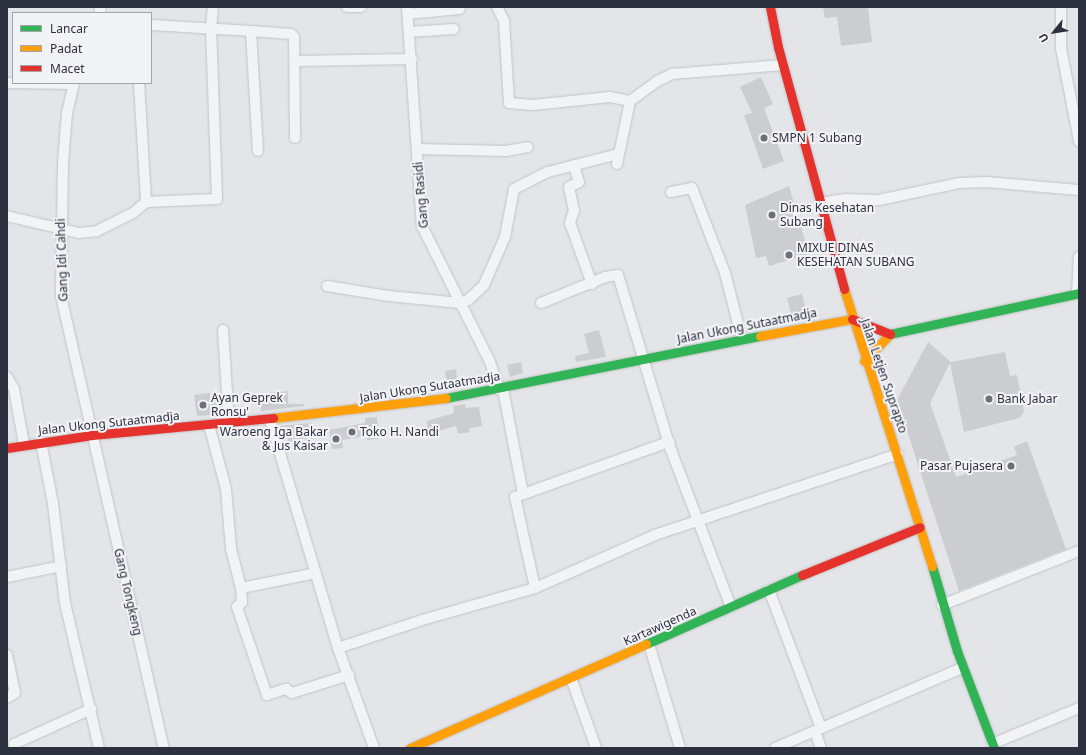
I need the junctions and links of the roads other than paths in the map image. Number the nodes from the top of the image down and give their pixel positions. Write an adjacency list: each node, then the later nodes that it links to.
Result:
1 (214, 7): 10 (street)
2 (347, 7): 3 (street)
3 (361, 7)
4 (497, 7): 19 (street)
5 (770, 7): 16 (main road, Jalan Letjen Suprapto)
6 (460, 8): 7 (street)
7 (407, 10): 13 (street, Gang Rasidi)
8 (1061, 12): 21 (street)
9 (152, 25): 10 (street)
10 (211, 28): 12 (street); 28 (street)
11 (454, 29): 13 (street)
12 (252, 31): 15 (street); 24 (street)
13 (409, 32): 14 (street, Gang Rasidi)
14 (412, 58): 15 (street); 23 (street, Gang Rasidi)
15 (295, 61): 20 (street)
16 (783, 64): 19 (street); 29 (main road, Jalan Letjen Suprapto)
17 (74, 84): 31 (street, Gang Idi Cahdi)
18 (139, 84): 28 (street)
19 (630, 101): 25 (street)
20 (295, 138)
21 (1079, 141)
22 (528, 147): 23 (street)
23 (418, 149): 36 (street, Gang Rasidi)
24 (258, 151)
25 (574, 165): 33 (street); 36 (street)
26 (1079, 190): 29 (street)
27 (671, 192): 41 (street)
28 (146, 202): 31 (street)
29 (820, 203): 38 (main road, Jalan Letjen Suprapto)
30 (7, 216): 31 (street)
31 (60, 231): 49 (street, Gang Idi Cahdi)
32 (1079, 257): 35 (street)
33 (592, 284): 37 (street); 42 (street)
34 (327, 286): 36 (street)
35 (1078, 293): 40 (main road)
36 (461, 303): 45 (street, Gang Rasidi)
37 (541, 303)
38 (852, 319): 40 (main road); 41 (main road, Jalan Ukong Sutaatmadja); 43 (main road, Jalan Letjen Suprapto)
39 (223, 330): 47 (street)
40 (890, 334): 43 (main road)
41 (742, 340): 42 (main road, Jalan Ukong Sutaatmadja)
42 (644, 358): 45 (main road, Jalan Ukong Sutaatmadja); 51 (street)
43 (864, 361): 54 (main road, Jalan Letjen Suprapto)
44 (7, 376): 52 (street)
45 (501, 390): 46 (main road, Jalan Ukong Sutaatmadja); 55 (street, Gang Rasidi)
46 (270, 420): 47 (main road, Jalan Ukong Sutaatmadja); 60 (street)
47 (229, 423): 48 (main road, Jalan Ukong Sutaatmadja)
48 (209, 425): 49 (main road, Jalan Ukong Sutaatmadja); 62 (street)
49 (92, 435): 50 (main road, Jalan Ukong Sutaatmadja); 80 (street, Gang Tongkeng)
50 (41, 442): 52 (main road, Jalan Ukong Sutaatmadja); 59 (street)
51 (669, 442): 55 (street); 56 (street)
52 (24, 444): 53 (main road, Jalan Ukong Sutaatmadja)
53 (7, 448)
54 (898, 454): 56 (street); 57 (main road, Jalan Letjen Suprapto)
55 (523, 494): 63 (street)
56 (697, 521): 63 (street); 66 (street)
57 (920, 528): 64 (main road, Kartawigenda); 65 (main road, Jalan Letjen Suprapto)
58 (1079, 551): 65 (street)
59 (61, 566): 61 (street); 75 (street)
60 (316, 574): 62 (street); 68 (street)
61 (7, 577)
62 (242, 588): 71 (street)
63 (535, 588): 68 (street)
64 (769, 590): 66 (main road, Kartawigenda); 76 (street)
65 (942, 605): 70 (main road, Jalan Letjen Suprapto)
66 (731, 607): 67 (main road, Kartawigenda)
67 (649, 644): 72 (main road, Kartawigenda); 84 (street)
68 (338, 648): 71 (street)
69 (7, 655): 73 (street)
70 (962, 668): 76 (street); 77 (main road, Jalan Letjen Suprapto)
71 (349, 675): 81 (street)
72 (571, 678): 82 (main road, Kartawigenda); 83 (street)
73 (7, 698)
74 (1079, 708): 77 (street)
75 (91, 709): 78 (street); 79 (street)
76 (818, 730): 85 (street); 86 (street)
77 (993, 746)
78 (12, 747)
79 (99, 748)
80 (164, 748)
81 (374, 748)
82 (410, 748)
83 (596, 748)
84 (680, 748)
85 (776, 748)
86 (821, 748)

